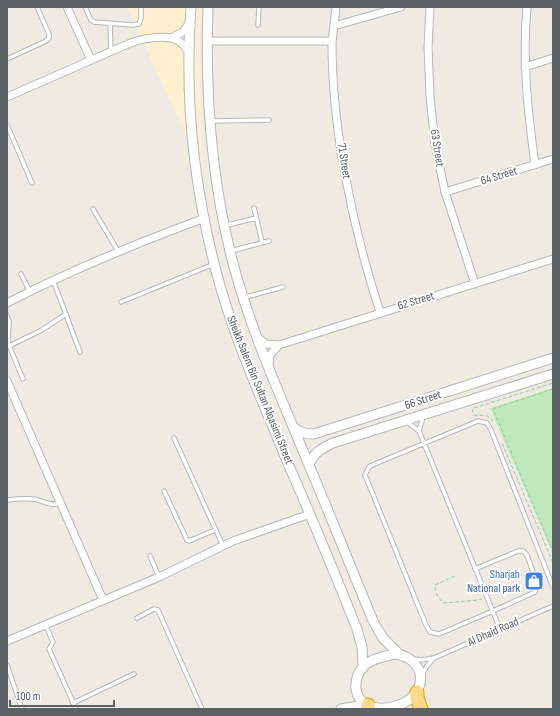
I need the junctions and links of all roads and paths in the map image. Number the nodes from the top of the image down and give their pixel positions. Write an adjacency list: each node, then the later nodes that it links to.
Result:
1 (37, 7): 22 (lane)
2 (67, 7): 23 (street)
3 (85, 7): 13 (lane)
4 (141, 7): 13 (lane)
5 (191, 7): 12 (street, Sheikh Salem Bin Sultan Alqasimi Street)
6 (208, 7): 17 (street, Sheikh Salem Bin Sultan Alqasimi Street)
7 (259, 7): 14 (lane)
8 (336, 7): 15 (street, 71 Street)
9 (401, 7): 15 (street)
10 (430, 7): 32 (street, 63 Street)
11 (527, 7): 24 (street)
12 (190, 22): 16 (street); 20 (street, Sheikh Salem Bin Sultan Alqasimi Street)
13 (110, 24): 19 (lane)
14 (258, 25)
15 (334, 26): 18 (street, 71 Street)
16 (171, 38): 19 (street); 20 (street)
17 (208, 41): 18 (street); 27 (street, Sheikh Salem Bin Sultan Alqasimi Street)
18 (332, 41): 52 (street, 71 Street)
19 (111, 51): 23 (street)
20 (190, 54): 35 (street, Sheikh Salem Bin Sultan Alqasimi Street)
21 (553, 58): 24 (street)
22 (7, 59)
23 (91, 60): 25 (street)
24 (525, 67): 30 (street)
25 (7, 97)
26 (268, 120): 27 (lane)
27 (210, 121): 37 (street, Sheikh Salem Bin Sultan Alqasimi Street)
28 (7, 125): 31 (lane)
29 (553, 159): 30 (street, 64 Street)
30 (535, 164): 32 (street, 64 Street)
31 (32, 183)
32 (445, 192): 46 (street, 63 Street)
33 (254, 208): 36 (lane)
34 (93, 209): 40 (lane)
35 (205, 218): 40 (street); 43 (street, Sheikh Salem Bin Sultan Alqasimi Street)
36 (256, 218): 37 (lane); 39 (lane)
37 (224, 226): 41 (street, Sheikh Salem Bin Sultan Alqasimi Street)
38 (269, 241): 39 (lane)
39 (262, 242): 41 (lane)
40 (118, 251): 45 (street)
41 (230, 251): 49 (street, Sheikh Salem Bin Sultan Alqasimi Street)
42 (553, 259): 46 (street, 62 Street)
43 (215, 264): 50 (lane); 79 (street, Sheikh Salem Bin Sultan Alqasimi Street)
44 (21, 274): 48 (lane)
45 (53, 280): 48 (street); 53 (lane)
46 (475, 284): 52 (street, 62 Street)
47 (283, 287): 49 (lane)
48 (30, 292): 51 (street)
49 (243, 298): 55 (street, Sheikh Salem Bin Sultan Alqasimi Street)
50 (121, 302)
51 (7, 303)
52 (380, 312): 56 (street, 62 Street)
53 (66, 314): 57 (lane); 58 (lane)
54 (7, 316): 57 (lane)
55 (256, 336): 56 (street); 60 (street, Sheikh Salem Bin Sultan Alqasimi Street)
56 (279, 345): 60 (street)
57 (9, 346): 62 (lane)
58 (80, 352)
59 (553, 358): 69 (street, 66 Street)
60 (269, 368): 70 (street, Sheikh Salem Bin Sultan Alqasimi Street)
61 (553, 374): 67 (street, 66 Street)
62 (23, 379)
63 (7, 381): 78 (street)
64 (553, 384): 66 (path)
65 (553, 389): 82 (path)
66 (472, 409)
67 (425, 414): 68 (street, 66 Street); 71 (lane)
68 (404, 420): 71 (lane); 73 (street, 66 Street)
69 (342, 426): 70 (street, 66 Street); 73 (street)
70 (293, 427): 75 (street, Sheikh Salem Bin Sultan Alqasimi Street)
71 (419, 431): 74 (lane)
72 (174, 438): 80 (lane)
73 (333, 443): 75 (street, 66 Street)
74 (424, 444): 84 (lane); 85 (lane); 92 (lane)
75 (310, 465): 97 (street, Sheikh Salem Bin Sultan Alqasimi Street)
76 (164, 491): 80 (lane)
77 (7, 500): 78 (lane)
78 (60, 503): 90 (street)
79 (310, 514): 81 (street); 101 (street, Sheikh Salem Bin Sultan Alqasimi Street)
80 (216, 530): 81 (lane)
81 (222, 546): 86 (street)
82 (553, 552): 84 (path)
83 (150, 556): 86 (lane)
84 (541, 556): 88 (lane)
85 (475, 569): 89 (lane); 92 (lane)
86 (159, 576): 90 (street)
87 (455, 576): 89 (path)
88 (553, 587)
89 (487, 597): 92 (lane)
90 (103, 600): 94 (street)
91 (553, 606): 95 (lane, Al Dhaid Road)
92 (493, 611): 95 (lane)
93 (137, 618): 111 (lane)
94 (45, 624): 96 (street); 107 (lane)
95 (500, 629): 98 (lane, Al Dhaid Road)
96 (7, 641)
97 (400, 655): 99 (street); 101 (street)
98 (434, 658): 99 (lane, Al Dhaid Road); 103 (lane, Al Dhaid Road)
99 (410, 659): 103 (street)
100 (7, 668): 109 (lane)
101 (363, 668): 104 (street)
102 (134, 674): 107 (lane)
103 (419, 679): 105 (street)
104 (356, 690): 108 (street); 112 (street)
105 (417, 692): 106 (street); 114 (highway)
106 (407, 701): 108 (street); 113 (street)
107 (73, 703): 110 (lane)
108 (371, 707): 112 (street)
109 (22, 709)
110 (76, 709)
111 (202, 709)
112 (342, 709)
113 (400, 709)
114 (421, 709)

